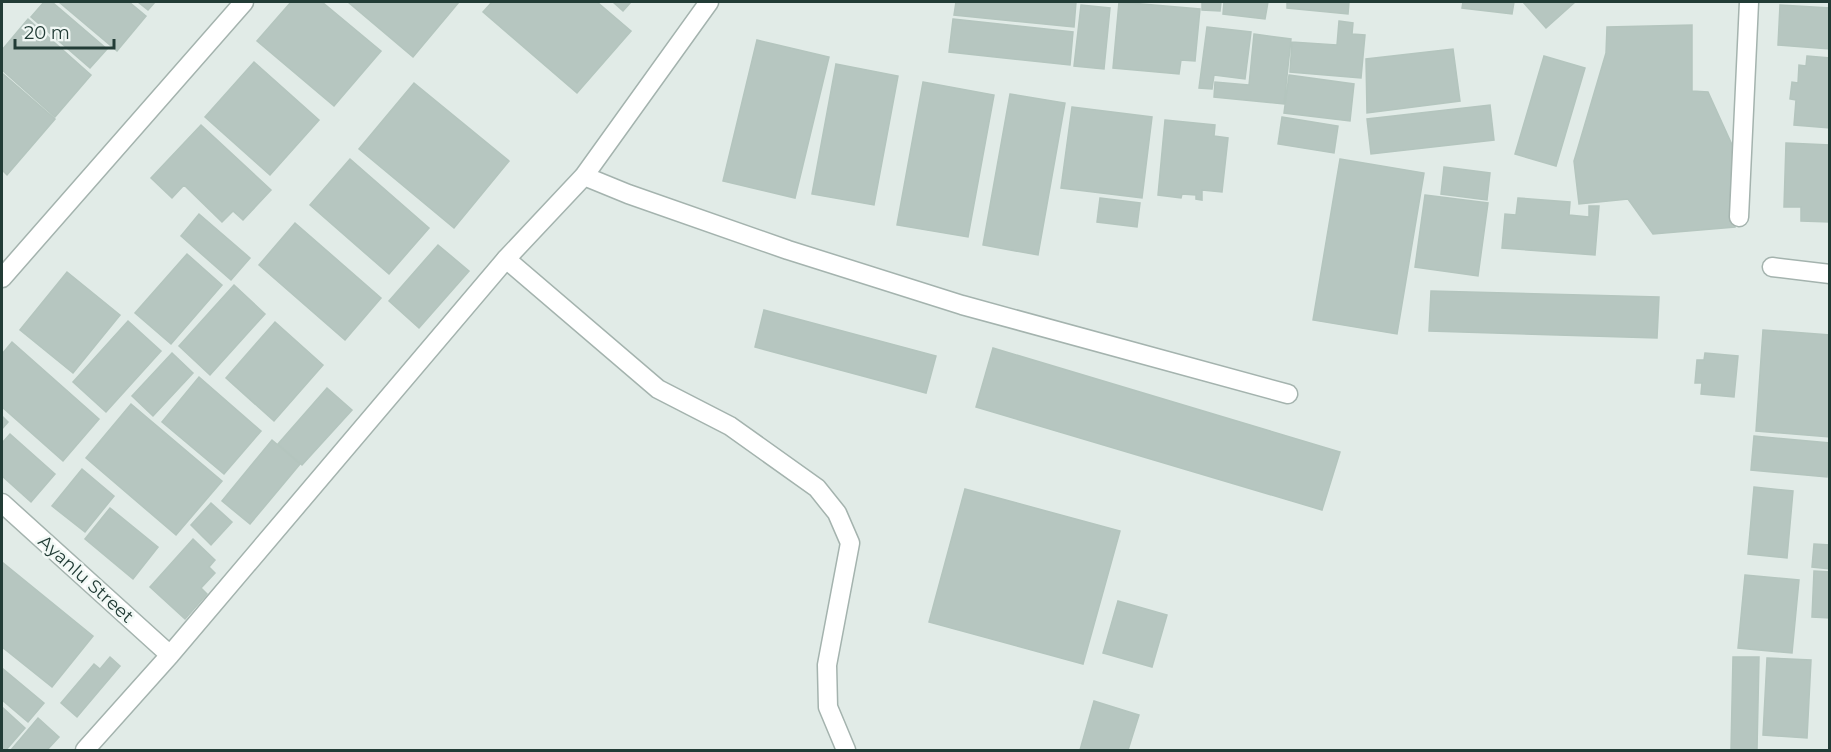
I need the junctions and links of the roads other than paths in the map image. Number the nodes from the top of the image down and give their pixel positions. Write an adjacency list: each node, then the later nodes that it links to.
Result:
1 (244, 2): 9 (street)
2 (709, 2): 4 (street)
3 (1749, 2): 5 (street)
4 (584, 176): 6 (street); 10 (street)
5 (1739, 217)
6 (506, 259): 12 (street); 14 (street)
7 (1772, 267): 8 (street)
8 (1830, 274)
9 (2, 278)
10 (1288, 394)
11 (2, 503): 12 (street, Ayanlu Street)
12 (170, 655): 13 (street)
13 (85, 750)
14 (846, 750)

